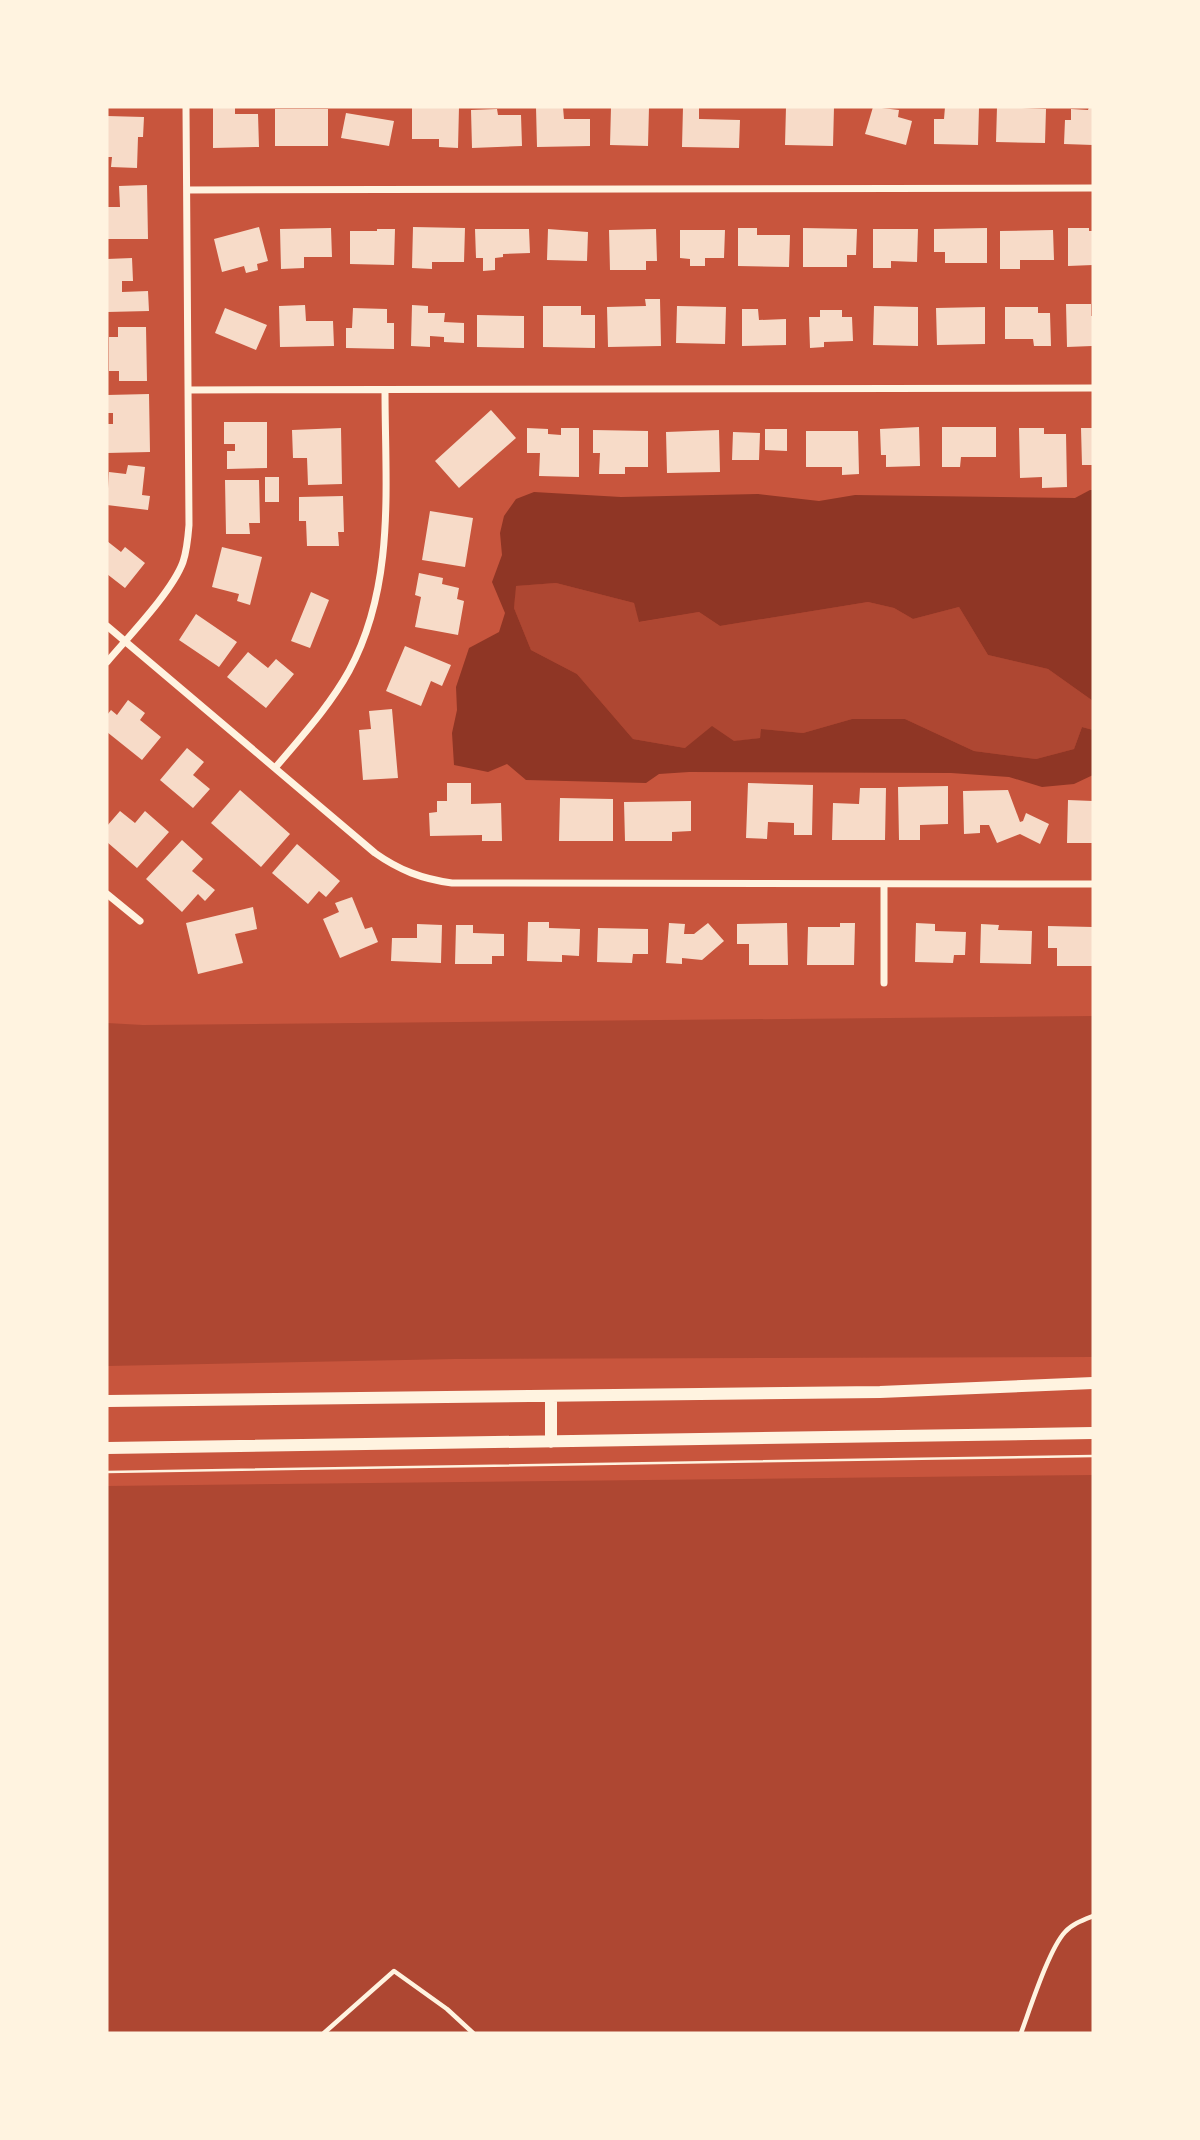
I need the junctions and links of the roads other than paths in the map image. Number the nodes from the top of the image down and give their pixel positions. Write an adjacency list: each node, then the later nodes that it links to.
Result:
1 (186, 107): 3 (street)
2 (1093, 188): 3 (street)
3 (187, 190): 5 (street)
4 (1093, 388): 6 (street)
5 (188, 390): 6 (street); 8 (street)
6 (385, 390): 10 (street)
7 (107, 626): 8 (street)
8 (124, 641): 9 (street); 10 (street)
9 (107, 662)
10 (275, 768): 11 (street)
11 (884, 884): 12 (street); 15 (street)
12 (1093, 884)
13 (107, 894): 14 (street)
14 (140, 921)
15 (884, 983)
16 (1093, 1383): 17 (main road)
17 (551, 1396): 18 (main road); 20 (main road)
18 (107, 1401)
19 (1093, 1433): 20 (main road)
20 (551, 1442): 21 (main road)
21 (107, 1448)
22 (1093, 1916): 25 (lane)
23 (324, 2033): 24 (lane)
24 (473, 2033)
25 (1021, 2033)

